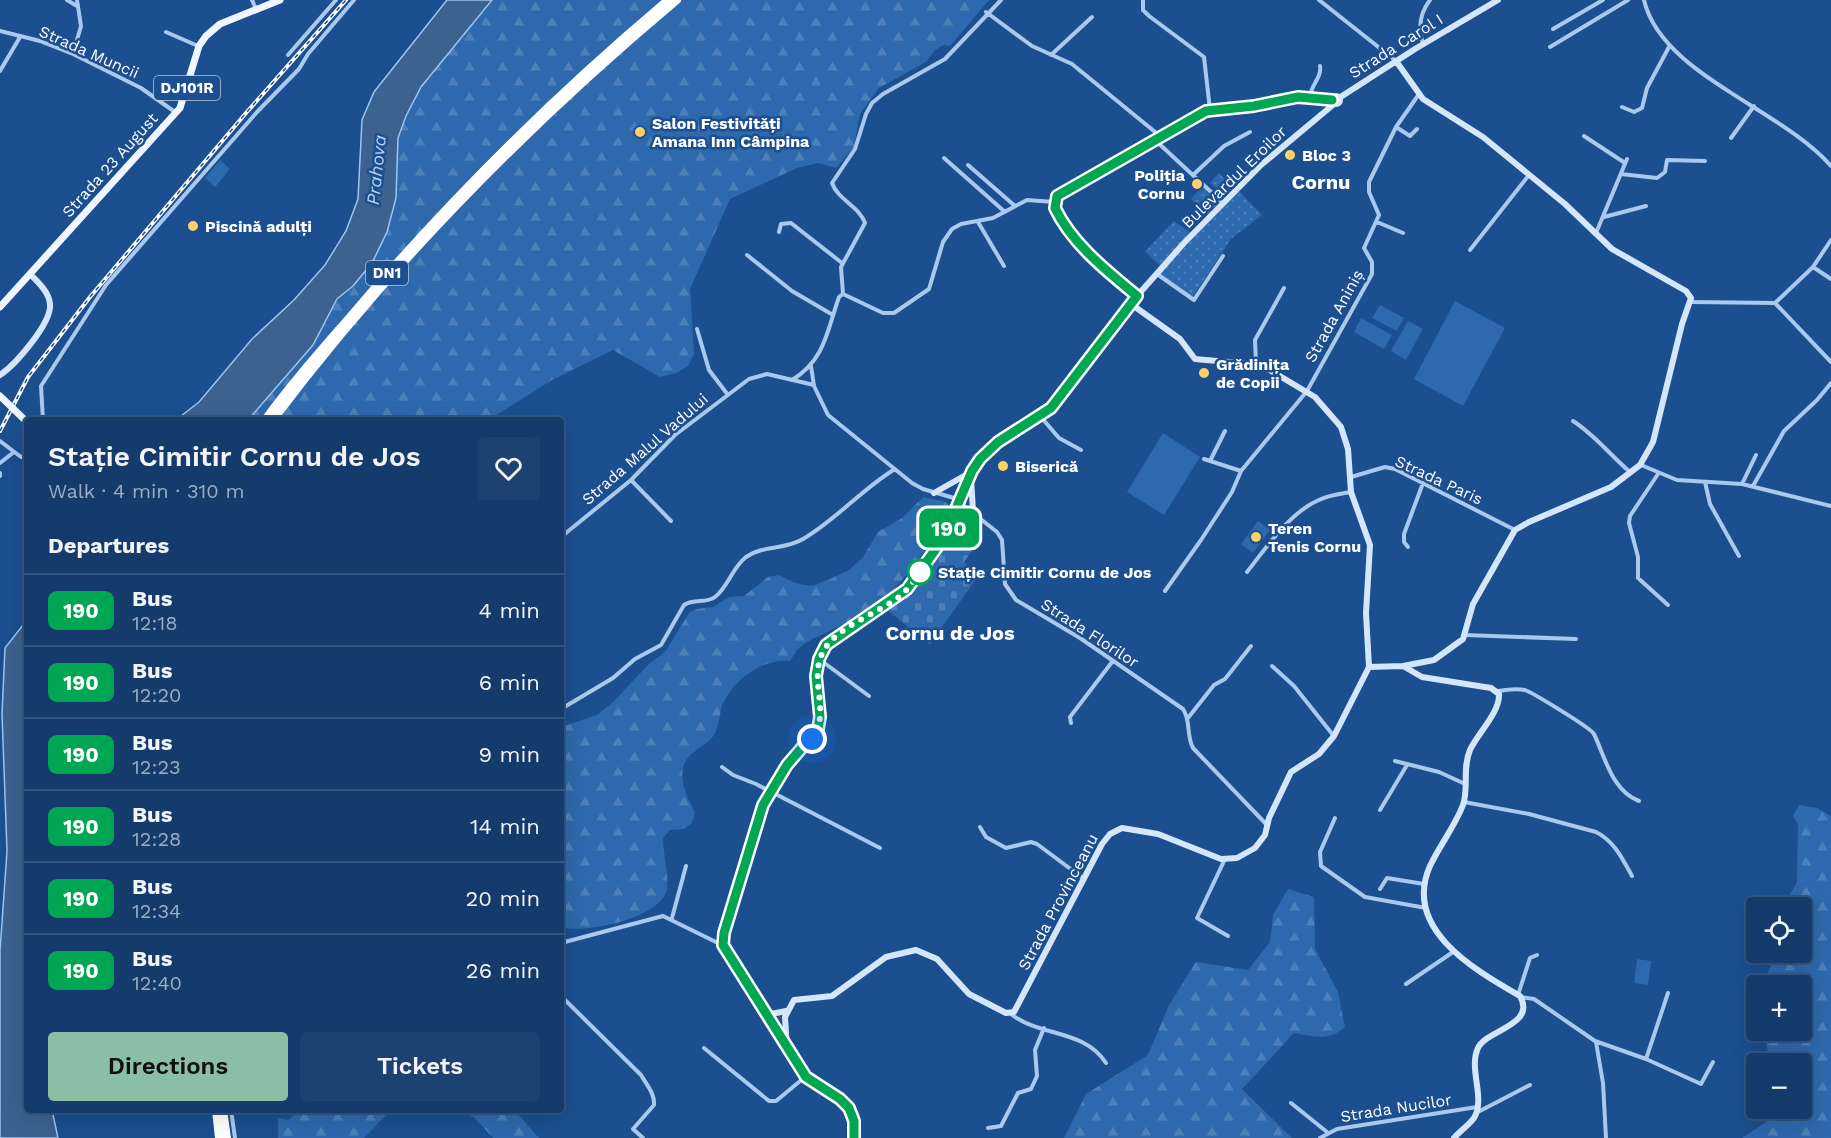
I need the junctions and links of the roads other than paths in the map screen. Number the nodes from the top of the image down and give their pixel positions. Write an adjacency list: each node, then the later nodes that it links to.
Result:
1 (67, 0): 17 (street)
2 (77, 0): 17 (street)
3 (252, 0): 18 (street)
4 (280, 0): 18 (main road, Strada 23 August / DJ101R)
5 (336, 0): 30 (street)
6 (354, 0): 95 (street)
7 (668, 0): 96 (highway, DN1)
8 (677, 0): 97 (highway, DN1)
9 (1001, 0): 19 (street)
10 (1143, 0): 40 (street)
11 (1319, 0): 32 (street)
12 (1430, 0): 25 (street)
13 (1498, 0): 25 (street, Strada Carol I)
14 (1603, 0): 21 (street)
15 (1628, 0): 27 (street)
16 (1644, 0): 28 (street)
17 (77, 6): 29 (street)
18 (256, 9): 26 (main road, Strada 23 August / DJ101R)
19 (986, 12): 31 (street); 70 (street)
20 (1092, 17): 31 (street)
21 (1553, 29)
22 (0, 31): 24 (street, Strada Muncii)
23 (166, 32): 26 (street)
24 (20, 37): 29 (street, Strada Muncii); 34 (street, Strada Muncii)
25 (1423, 44): 32 (street, Strada Carol I)
26 (199, 46): 41 (main road, Strada 23 August / DJ101R)
27 (1550, 47)
28 (1669, 47): 38 (street); 39 (street)
29 (72, 54): 41 (street, Strada Muncii)
30 (288, 55)
31 (1051, 55): 46 (street)
32 (1396, 61): 35 (street); 37 (street, Strada Carol I)
33 (1320, 66): 36 (street)
34 (0, 71)
35 (1419, 94): 42 (street); 52 (street)
36 (1310, 97): 37 (street); 40 (street)
37 (1333, 102): 56 (street, Bulevardul Eroilor)
38 (1754, 106): 47 (street); 51 (street)
39 (1622, 107)
40 (1210, 110): 46 (street)
41 (176, 113): 73 (main road, Strada 23 August / DJ101R)
42 (1396, 127): 43 (street); 62 (street)
43 (1417, 129)
44 (1250, 132): 54 (street)
45 (1584, 136): 53 (street)
46 (1157, 138): 54 (street); 55 (street)
47 (1731, 138)
48 (944, 158): 59 (street)
49 (1705, 161): 53 (street)
50 (968, 165): 57 (street)
51 (1831, 166)
52 (1530, 174): 65 (street); 67 (street)
53 (1621, 174): 60 (street)
54 (1193, 175): 56 (street)
55 (1054, 202): 57 (street); 78 (street)
56 (1223, 202): 74 (street, Bulevardul Eroilor)
57 (1015, 206): 59 (street)
58 (1646, 206): 60 (street)
59 (1005, 212): 61 (street)
60 (1604, 217): 65 (street)
61 (978, 222): 71 (street); 77 (street)
62 (1377, 222): 64 (street); 92 (street, Strada Aniniș)
63 (778, 232): 70 (street)
64 (1403, 233)
65 (1595, 233): 79 (street)
66 (1831, 240): 72 (street)
67 (1470, 250)
68 (747, 255): 83 (street)
69 (1222, 256): 74 (street)
70 (842, 262): 77 (street)
71 (1004, 267)
72 (1813, 267): 75 (street); 80 (street)
73 (30, 274): 82 (main road, Strada 23 August / DJ101R); 88 (street)
74 (1157, 274): 78 (street, Bulevardul Eroilor)
75 (1831, 279)
76 (1284, 288): 86 (street)
77 (843, 294): 83 (street)
78 (1137, 296): 81 (street)
79 (1691, 302): 80 (street); 110 (street)
80 (1775, 303): 85 (street)
81 (1131, 304): 86 (street); 98 (street)
82 (0, 307)
83 (833, 315): 87 (street)
84 (697, 329): 93 (street)
85 (1831, 362)
86 (1256, 363): 92 (street)
87 (811, 366): 89 (street); 91 (street)
88 (0, 375)
89 (792, 380): 91 (street, Strada Malul Vadului); 93 (street, Strada Malul Vadului)
90 (1831, 383): 121 (street)
91 (814, 386): 111 (street)
92 (1306, 391): 113 (street, Strada Aniniș); 116 (street)
93 (728, 395): 117 (street, Strada Malul Vadului)
94 (0, 396): 99 (main road, bridge)
95 (43, 417)
96 (268, 417)
97 (275, 417)
98 (1040, 417): 103 (street); 112 (street)
99 (24, 419)
100 (1573, 421): 114 (street)
101 (1225, 431): 108 (street)
102 (0, 441): 104 (street)
103 (1081, 450)
104 (14, 452): 106 (street); 109 (street)
105 (1756, 455): 120 (street)
106 (24, 456)
107 (1204, 459): 108 (street)
108 (1210, 461): 113 (street)
109 (0, 463)
110 (1640, 465): 114 (street); 115 (street)
111 (895, 469): 123 (street); 145 (street)
112 (972, 471): 123 (street); 124 (street); 126 (street)
113 (1241, 471): 133 (street, Strada Aniniș)
114 (1632, 473): 128 (street)
115 (1658, 474): 118 (street); 134 (street)
116 (1351, 477): 119 (street, Strada Paris); 122 (street)
117 (631, 480): 127 (street); 129 (street, Strada Malul Vadului)
118 (1705, 482): 120 (street); 131 (street)
119 (1423, 483): 128 (street, Strada Paris); 130 (street)
120 (1742, 484): 121 (street)
121 (1753, 486): 125 (street)
122 (1351, 492): 132 (street); 142 (street)
123 (934, 493): 124 (street)
124 (959, 501): 126 (street, Strada Florilor); 138 (street)
125 (1831, 506)
126 (973, 511): 139 (street, Strada Florilor)
127 (671, 521)
128 (1515, 530): 135 (street)
129 (564, 535)
130 (1408, 547)
131 (1739, 556)
132 (1247, 572)
133 (1165, 591)
134 (1668, 605)
135 (1466, 634): 136 (street); 141 (street)
136 (1576, 639)
137 (1251, 646): 146 (street)
138 (819, 659): 144 (street); 153 (street)
139 (1112, 662): 146 (street, Strada Florilor); 147 (street)
140 (1272, 666): 148 (street)
141 (1403, 666): 142 (street); 143 (street)
142 (1370, 667): 148 (street)
143 (1497, 691): 152 (street); 154 (street)
144 (869, 696)
145 (564, 707)
146 (1188, 718): 158 (street)
147 (1071, 723)
148 (1334, 736): 158 (street)
149 (1395, 761): 150 (street)
150 (1407, 765): 152 (street); 156 (street)
151 (722, 767): 153 (street)
152 (1463, 783): 155 (street)
153 (770, 792): 160 (street); 171 (street)
154 (1639, 801)
155 (1464, 802): 163 (street); 165 (street)
156 (1380, 810)
157 (1335, 818): 167 (street)
158 (1267, 825): 161 (street)
159 (980, 827): 164 (street)
160 (880, 848)
161 (1226, 860): 164 (street, Strada Provinceanu); 169 (street)
162 (686, 866): 168 (street)
163 (1632, 876)
164 (1084, 879): 179 (street, Strada Provinceanu)
165 (1425, 884): 166 (street); 167 (street)
166 (1380, 889)
167 (1426, 908): 172 (street)
168 (672, 918): 170 (street); 171 (street)
169 (1228, 936)
170 (564, 942)
171 (723, 945): 180 (street)
172 (1453, 952): 174 (street); 176 (street)
173 (1537, 955): 176 (street)
174 (1406, 984)
175 (1668, 993): 185 (street)
176 (1520, 996): 182 (street); 191 (street)
177 (564, 999): 200 (street)
178 (786, 1011): 179 (street); 180 (street); 184 (street)
179 (1011, 1014): 181 (street)
180 (766, 1016): 184 (street)
181 (1044, 1028): 187 (street); 195 (street)
182 (1595, 1041): 185 (street); 204 (street)
183 (705, 1048): 188 (street)
184 (787, 1049): 188 (street)
185 (1646, 1059): 186 (street)
186 (1713, 1062)
187 (1106, 1063)
188 (806, 1077): 201 (street)
189 (1530, 1085): 191 (street, Strada Nucilor)
190 (1291, 1103): 196 (street)
191 (1476, 1110): 196 (street, Strada Nucilor); 203 (street)
192 (216, 1113): 197 (highway)
193 (223, 1113): 198 (highway)
194 (232, 1113): 199 (street)
195 (988, 1128)
196 (1327, 1132): 202 (street, Strada Nucilor)
197 (219, 1138)
198 (227, 1138)
199 (236, 1138)
200 (643, 1138)
201 (854, 1138)
202 (1320, 1138)
203 (1454, 1138)
204 (1606, 1138)

